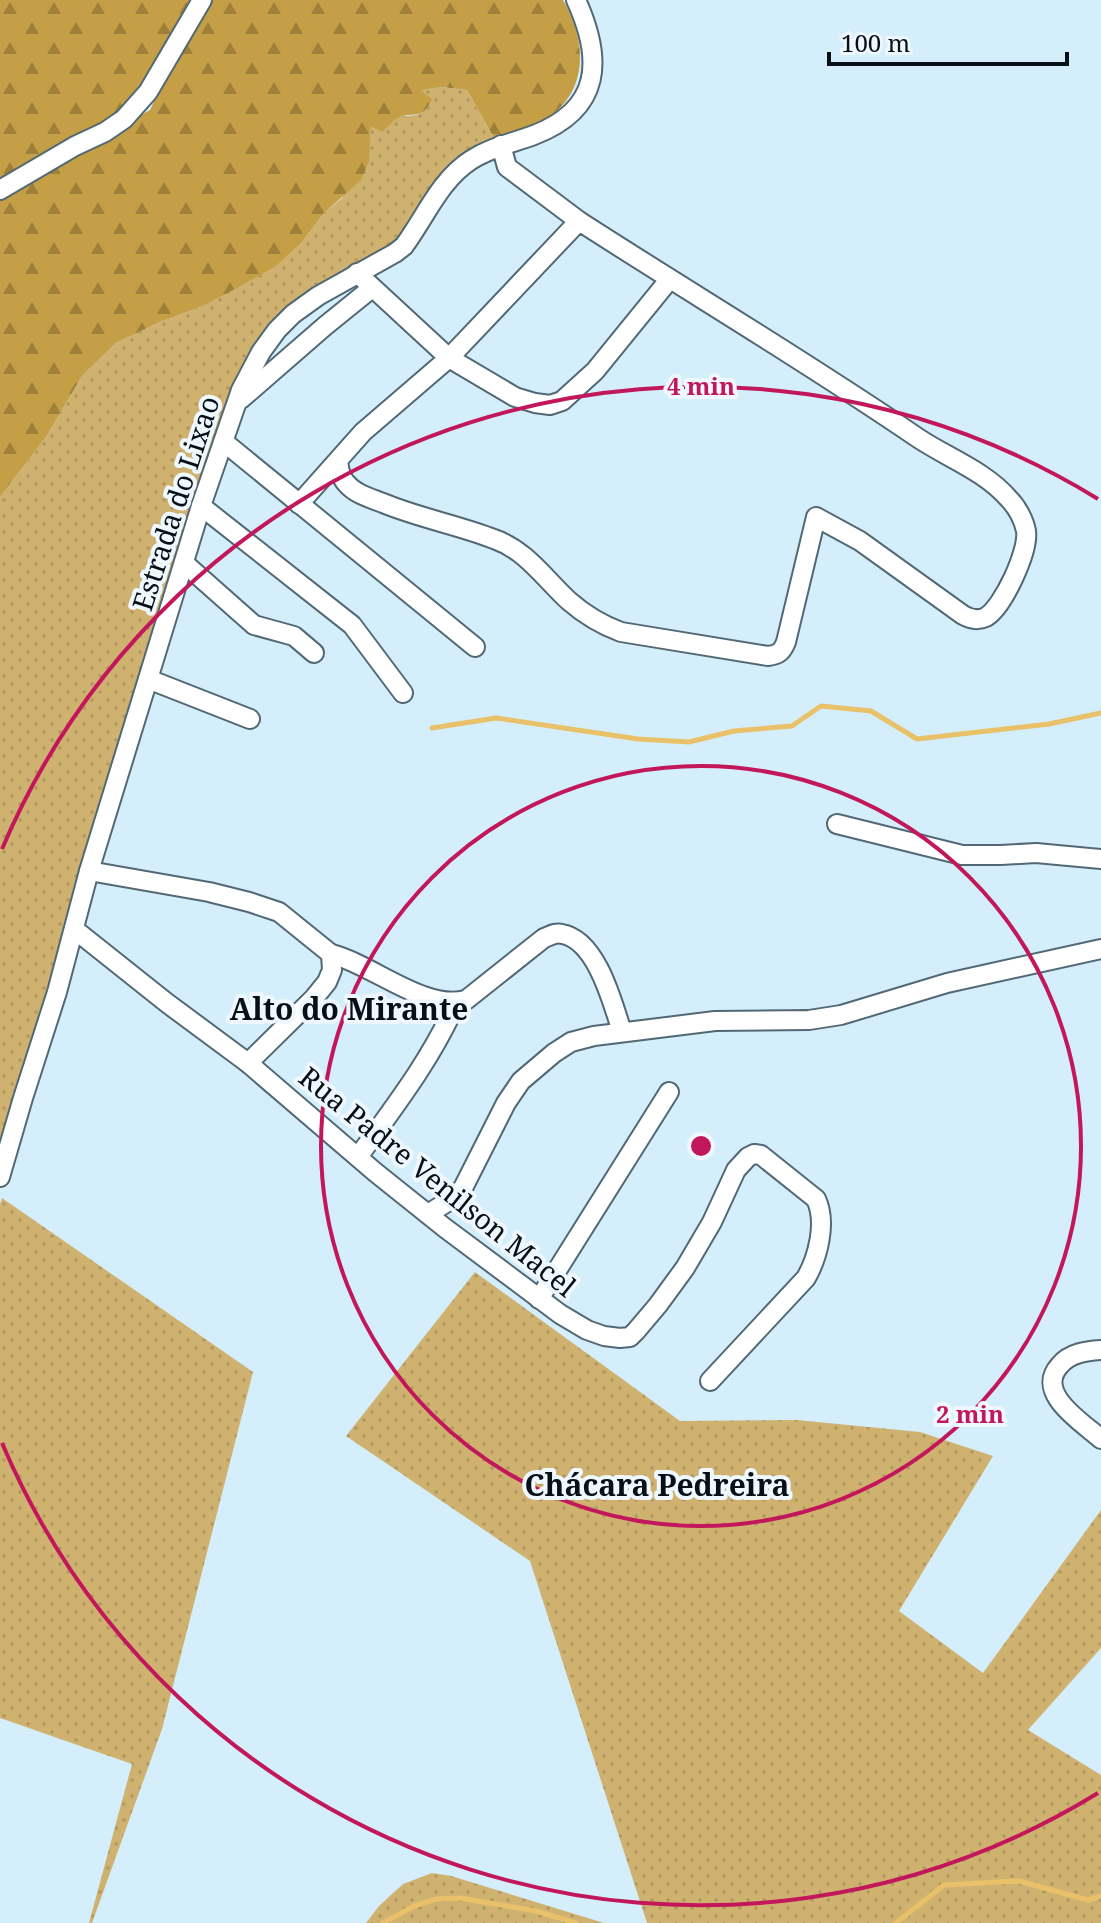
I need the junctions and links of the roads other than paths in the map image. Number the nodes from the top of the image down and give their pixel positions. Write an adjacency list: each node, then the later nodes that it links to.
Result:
1 (202, 0): 4 (street)
2 (576, 0): 3 (street, Estrada do Lixao)
3 (501, 145): 5 (street); 6 (street, Estrada do Lixao)
4 (0, 190)
5 (579, 221): 7 (street); 9 (street)
6 (357, 273): 8 (street); 10 (street, Estrada do Lixao)
7 (669, 280): 9 (street); 12 (street)
8 (372, 288): 9 (street); 10 (street)
9 (449, 358): 12 (street)
10 (236, 403): 11 (street, Estrada do Lixao)
11 (224, 442): 13 (street); 14 (street, Estrada do Lixao)
12 (338, 460): 13 (street)
13 (299, 504): 16 (street)
14 (201, 506): 15 (street, Estrada do Lixao); 19 (street)
15 (184, 563): 17 (street); 18 (street, Estrada do Lixao)
16 (475, 647)
17 (314, 653)
18 (148, 679): 20 (street); 23 (street, Estrada do Lixao)
19 (403, 693)
20 (250, 719)
21 (837, 824): 22 (street)
22 (1101, 859)
23 (89, 871): 24 (street, Estrada do Lixao); 26 (street)
24 (74, 929): 29 (street, Rua Padre Venilson Macel); 32 (street, Estrada do Lixao)
25 (1101, 949): 28 (street)
26 (331, 954): 27 (street); 29 (street)
27 (456, 1003): 28 (street); 31 (street)
28 (622, 1032): 33 (street)
29 (248, 1063): 31 (street, Rua Padre Venilson Macel)
30 (669, 1092): 34 (street)
31 (358, 1157): 33 (street, Rua Padre Venilson Macel)
32 (0, 1177)
33 (428, 1214): 34 (street, Rua Padre Venilson Macel)
34 (539, 1299): 36 (street, Rua Padre Venilson Macel)
35 (1101, 1350): 37 (street)
36 (710, 1381)
37 (1101, 1439)

